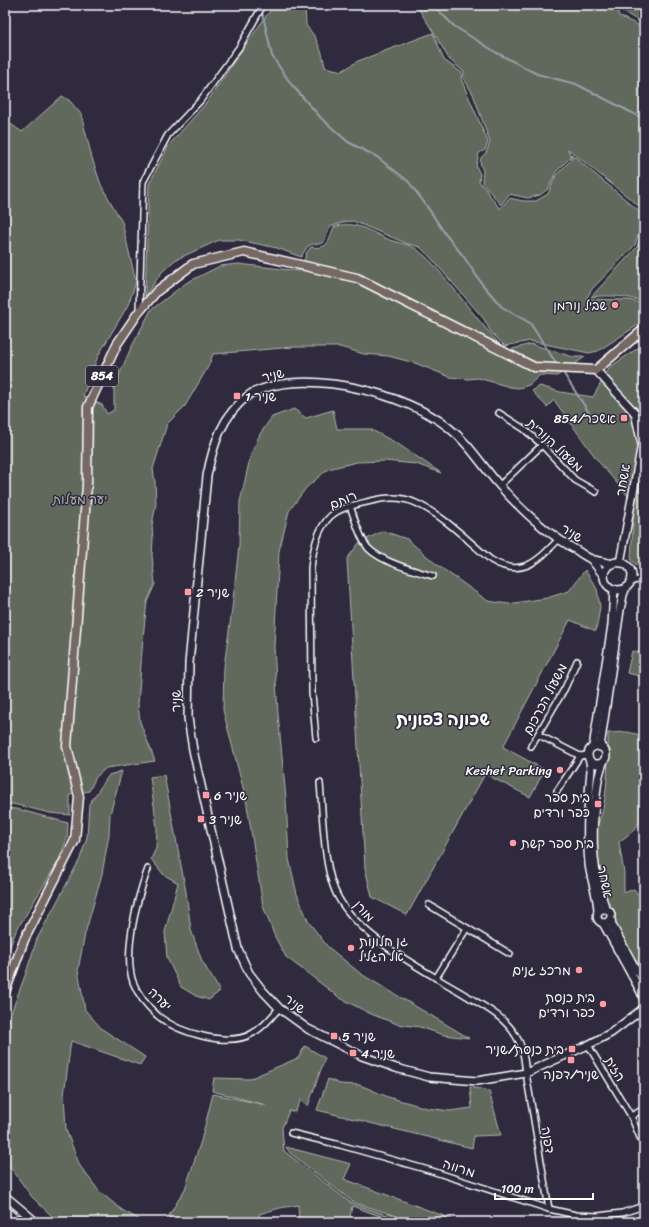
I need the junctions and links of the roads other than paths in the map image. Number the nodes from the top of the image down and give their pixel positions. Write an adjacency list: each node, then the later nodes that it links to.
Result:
1 (262, 5): 2 (street)
2 (138, 313): 4 (main road, 854); 40 (main road, 854)
3 (644, 330): 4 (main road)
4 (596, 370): 12 (street, אשחר)
5 (499, 413): 6 (street, משעול הנורית)
6 (542, 445): 7 (street); 8 (street, משעול הנורית)
7 (499, 486): 10 (street, שניר); 42 (street, שניר)
8 (596, 492)
9 (350, 506): 10 (street, רותם); 14 (street); 22 (street, רותם)
10 (558, 540): 11 (street, שניר)
11 (590, 559): 13 (street, שניר); 15 (street, שניר)
12 (620, 562): 13 (street); 17 (street)
13 (612, 564): 15 (street)
14 (433, 576)
15 (604, 576): 19 (street)
16 (644, 580): 17 (street)
17 (632, 581): 18 (street)
18 (626, 587): 19 (street); 24 (street)
19 (614, 589): 24 (street)
20 (577, 661): 21 (street, משעול הכרכום)
21 (539, 735): 23 (street, משעול הכרכום); 25 (street)
22 (316, 738)
23 (531, 746)
24 (597, 747): 26 (street); 27 (street)
25 (580, 756): 26 (street); 29 (street)
26 (589, 758): 27 (street); 33 (street, אשחר)
27 (603, 763): 32 (street, אשחר)
28 (320, 783): 38 (street, מורן)
29 (557, 791)
30 (148, 869): 42 (street, יערה)
31 (429, 905): 36 (street)
32 (606, 909): 33 (street); 34 (street)
33 (598, 912): 35 (street)
34 (611, 919): 35 (street); 39 (street)
35 (603, 923): 41 (street)
36 (467, 928): 37 (street); 38 (street)
37 (510, 954)
38 (436, 978): 45 (street, מורן)
39 (644, 979)
40 (5, 992)
41 (644, 1000): 43 (street)
42 (279, 1008): 45 (street, שניר)
43 (644, 1008): 44 (street, שניר)
44 (588, 1045): 45 (street, שניר); 47 (street, הזית)
45 (526, 1073): 53 (street, דפנה)
46 (644, 1109): 47 (street)
47 (630, 1116): 49 (street, הזית)
48 (291, 1134): 53 (street, מרווה)
49 (644, 1147)
50 (5, 1196): 55 (street)
51 (644, 1206): 53 (street, מרווה)
52 (5, 1210): 54 (street)
53 (549, 1210)
54 (19, 1222)
55 (36, 1222)

